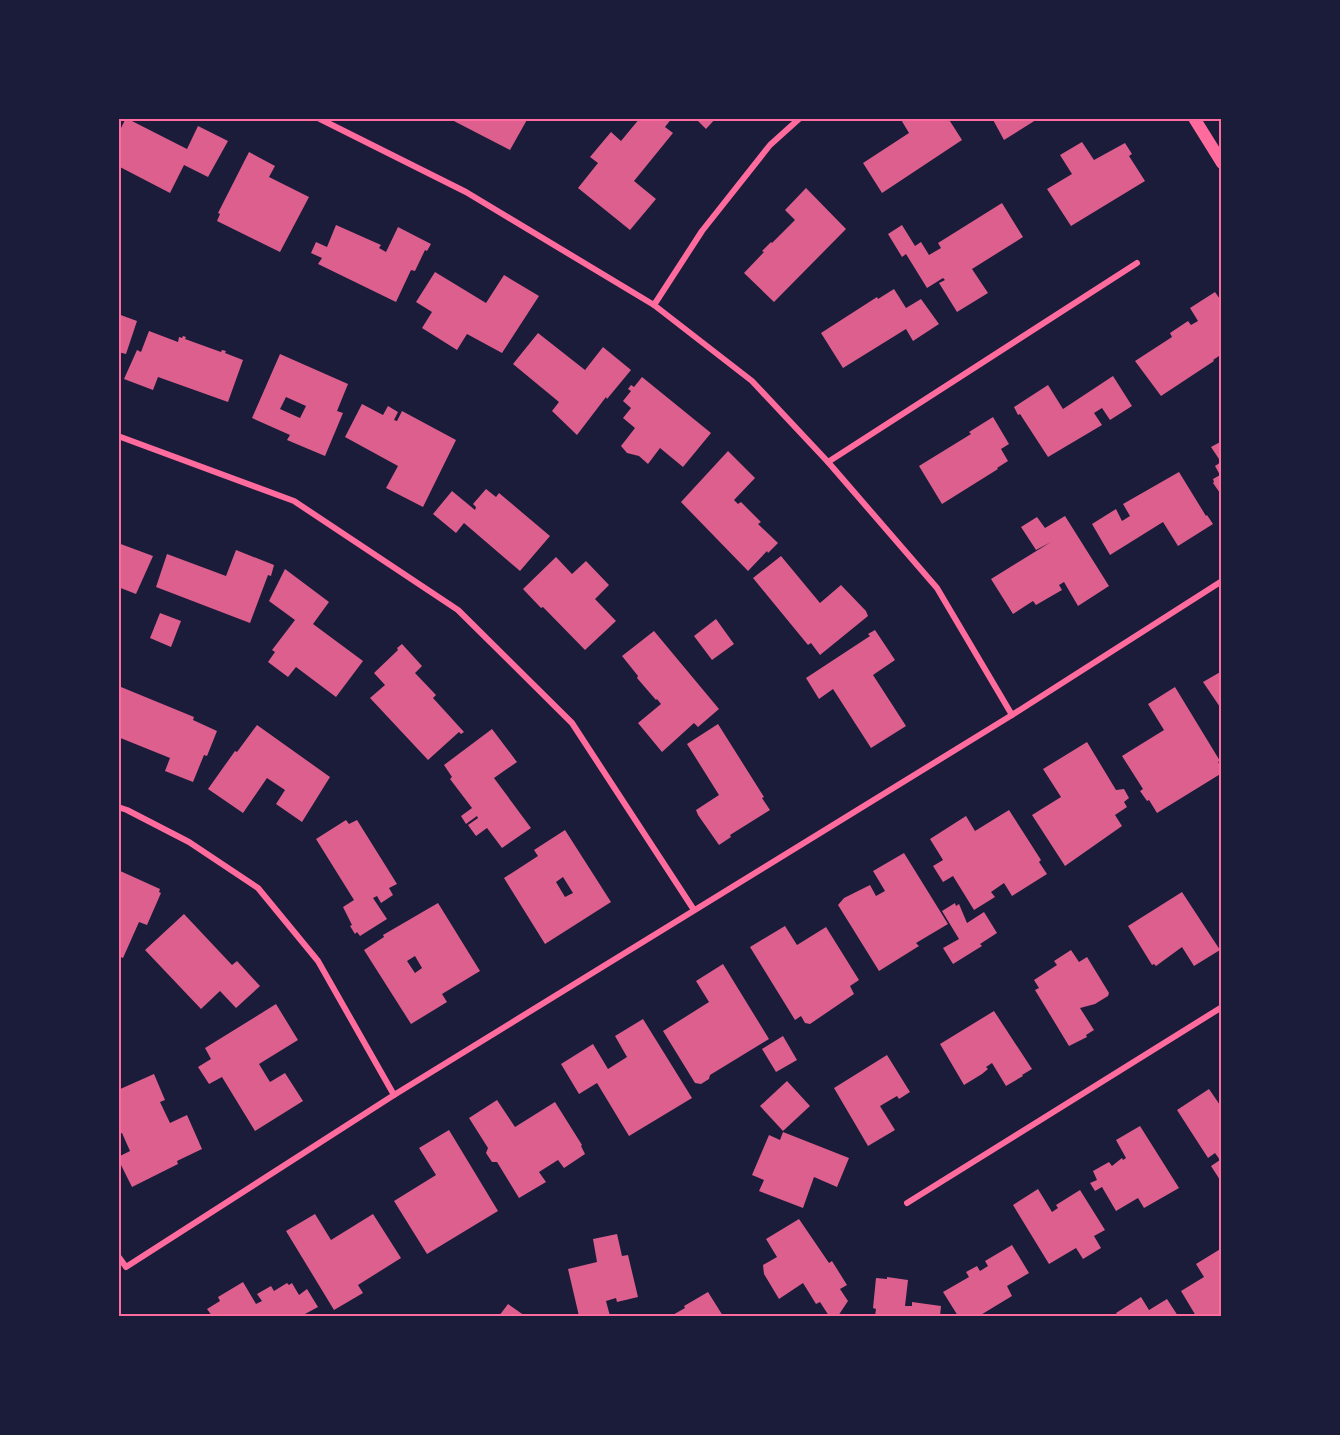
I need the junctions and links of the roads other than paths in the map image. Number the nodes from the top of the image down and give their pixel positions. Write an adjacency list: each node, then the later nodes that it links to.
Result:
1 (318, 118): 6 (street)
2 (800, 118): 6 (street)
3 (1194, 118): 4 (main road)
4 (1221, 163)
5 (1137, 263): 8 (street)
6 (654, 305): 8 (street)
7 (118, 436): 12 (street)
8 (828, 462): 10 (street)
9 (1221, 581): 10 (street)
10 (1012, 715): 12 (street)
11 (118, 807): 14 (street)
12 (694, 910): 14 (street)
13 (1221, 1007): 15 (street)
14 (394, 1095): 16 (street)
15 (907, 1203)
16 (118, 1256)

